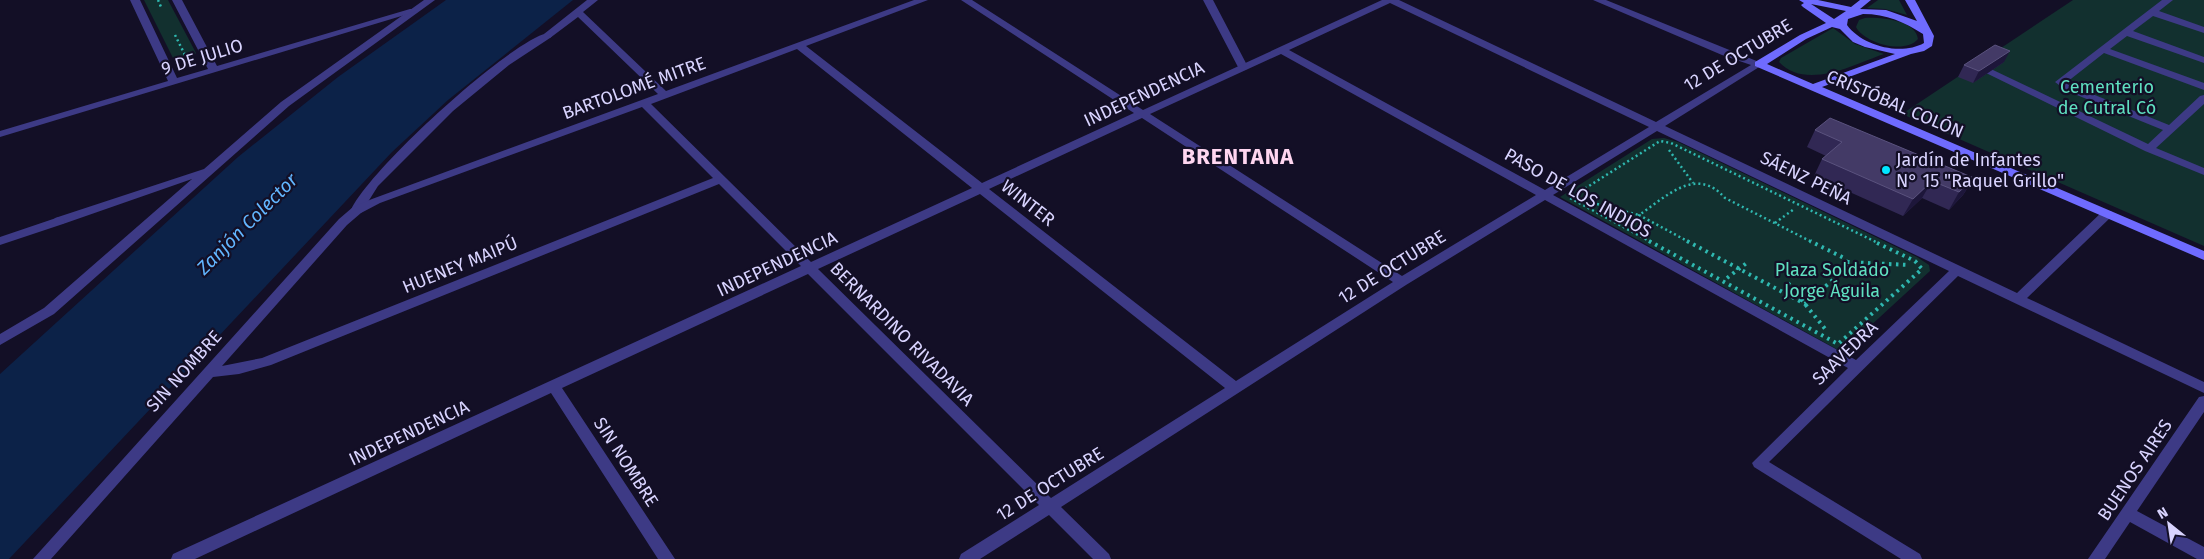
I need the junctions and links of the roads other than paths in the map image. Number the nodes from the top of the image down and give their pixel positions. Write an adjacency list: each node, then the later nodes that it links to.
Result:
1 (135, 0): 33 (street)
2 (177, 0): 31 (street)
3 (430, 0): 15 (street)
4 (593, 0): 16 (street)
5 (923, 0): 24 (street, BARTOLOMÉ MITRE)
6 (966, 0): 39 (street)
7 (1208, 0): 30 (street)
8 (1390, 0): 26 (street, INDEPENDENCIA); 40 (street, SÁENZ PEÑA)
9 (1598, 0): 29 (street, CRISTÓBAL COLÓN)
10 (1797, 0): 19 (main road)
11 (1804, 0): 18 (main road)
12 (1866, 0): 18 (main road, 12 DE OCTUBRE)
13 (1910, 0): 22 (main road)
14 (2168, 0): 17 (street)
15 (412, 10): 31 (street, 9 DE JULIO); 44 (street)
16 (578, 12): 36 (street); 49 (street)
17 (2152, 12): 20 (street); 23 (street)
18 (1848, 15): 19 (main road, 12 DE OCTUBRE); 21 (main road); 22 (main road, 12 DE OCTUBRE)
19 (1834, 22): 21 (main road); 29 (main road, 12 DE OCTUBRE)
20 (2204, 30)
21 (1847, 32): 27 (main road)
22 (1926, 32): 27 (main road)
23 (2126, 32): 25 (street); 28 (street)
24 (799, 46): 36 (street, BARTOLOMÉ MITRE); 47 (street, WINTER)
25 (2102, 49): 35 (street); 41 (street)
26 (1282, 50): 30 (street, INDEPENDENCIA); 48 (street, PASO DE LOS INDIOS)
27 (1915, 50): 34 (main road)
28 (2204, 60)
29 (1759, 64): 34 (main road, CRISTÓBAL COLÓN); 40 (street, 12 DE OCTUBRE)
30 (1243, 67): 39 (street, INDEPENDENCIA)
31 (214, 70): 33 (street, 9 DE JULIO)
32 (1988, 72): 43 (street)
33 (174, 82): 42 (street, 9 DE JULIO)
34 (1813, 87): 50 (main road, CRISTÓBAL COLÓN)
35 (2204, 87)
36 (665, 95): 38 (street, BARTOLOMÉ MITRE)
37 (2204, 98): 41 (street)
38 (644, 103): 46 (street, BERNARDINO RIVADAVIA); 49 (street, BARTOLOMÉ MITRE)
39 (1143, 114): 47 (street, INDEPENDENCIA); 55 (street)
40 (1657, 126): 48 (street, 12 DE OCTUBRE); 54 (street, SÁENZ PEÑA)
41 (2171, 128): 43 (street)
42 (0, 134)
43 (2148, 149): 45 (street)
44 (210, 170): 51 (street); 57 (street)
45 (2204, 172)
46 (720, 179): 53 (street, BERNARDINO RIVADAVIA); 59 (street, HUENEY MAIPÚ)
47 (981, 188): 53 (street, INDEPENDENCIA); 61 (street, WINTER)
48 (1545, 195): 55 (street, 12 DE OCTUBRE); 58 (street, PASO DE LOS INDIOS)
49 (357, 210): 59 (street, SIN NOMBRE)
50 (2106, 214): 52 (main road, CRISTÓBAL COLÓN); 56 (street)
51 (0, 241)
52 (2204, 256)
53 (810, 268): 60 (street, INDEPENDENCIA); 64 (street, BERNARDINO RIVADAVIA)
54 (1957, 270): 56 (street, SÁENZ PEÑA); 58 (street, SAAVEDRA)
55 (1402, 282): 61 (street, 12 DE OCTUBRE)
56 (2018, 299): 62 (street, SÁENZ PEÑA)
57 (0, 340)
58 (1857, 367): 72 (street, SAAVEDRA)
59 (209, 372): 67 (street, SIN NOMBRE)
60 (553, 386): 68 (street, INDEPENDENCIA); 69 (street, SIN NOMBRE)
61 (1235, 388): 64 (street, 12 DE OCTUBRE)
62 (2204, 388)
63 (2204, 401): 65 (street, BUENOS AIRES)
64 (1049, 506): 70 (street, 12 DE OCTUBRE); 71 (street, BERNARDINO RIVADAVIA)
65 (2127, 513): 66 (street); 73 (street, BUENOS AIRES)
66 (2204, 556)
67 (41, 559)
68 (179, 559)
69 (667, 559)
70 (967, 559)
71 (1103, 559)
72 (1914, 559)
73 (2096, 559)

